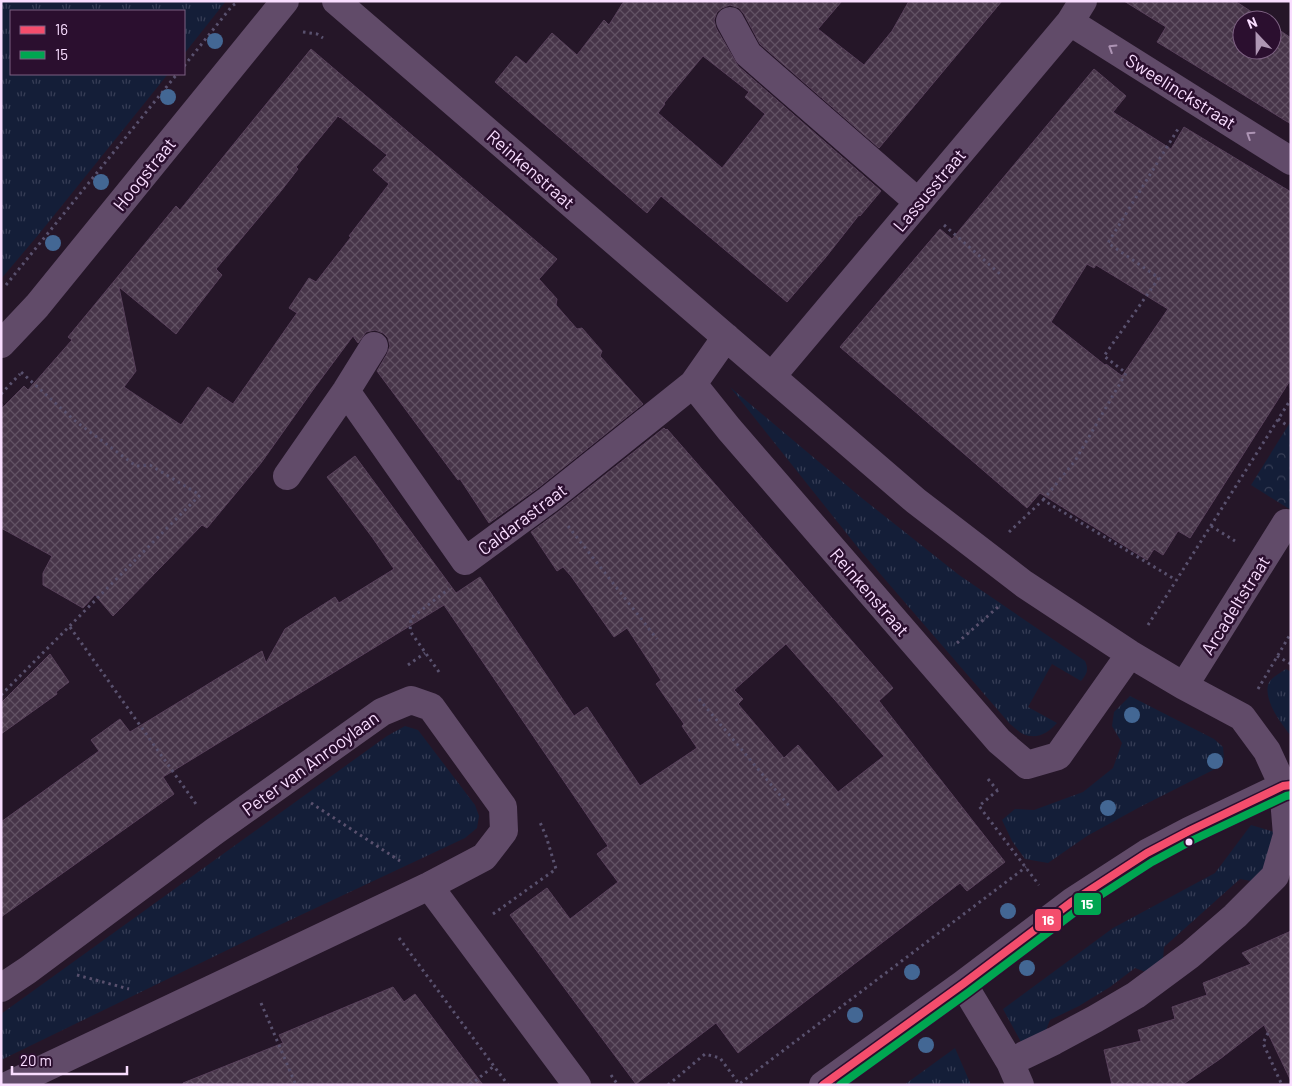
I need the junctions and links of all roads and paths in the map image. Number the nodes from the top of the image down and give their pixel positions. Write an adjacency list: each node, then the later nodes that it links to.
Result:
1 (238, 1): 6 (path)
2 (285, 1): 15 (street, Hoogstraat)
3 (336, 1): 13 (street, Reinkenstraat)
4 (1077, 11): 8 (street, Sweelinckstraat, one-way to 4); 10 (street, Lassusstraat)
5 (730, 21): 10 (street)
6 (185, 65)
7 (176, 75): 12 (path)
8 (1195, 101): 9 (street, Sweelinckstraat, one-way to 8); 26 (path)
9 (1291, 161)
10 (918, 202): 11 (path); 17 (street, Lassusstraat)
11 (1000, 274)
12 (1, 292)
13 (726, 337): 17 (street, Reinkenstraat); 18 (street)
14 (374, 346): 19 (street)
15 (8, 355): 16 (path)
16 (21, 372): 20 (path); 31 (path)
17 (772, 376): 28 (street, Reinkenstraat)
18 (693, 384): 25 (street, Caldarastraat); 36 (street, Reinkenstraat)
19 (346, 391): 24 (street); 25 (street, Caldarastraat)
20 (1, 394)
21 (1291, 399): 22 (path)
22 (1278, 419): 23 (path); 29 (path)
23 (1288, 426)
24 (287, 476)
25 (548, 500): 33 (path)
26 (1043, 500): 28 (path); 29 (path)
27 (1286, 523): 38 (street, Arcadeltstraat)
28 (985, 554): 30 (street, Reinkenstraat)
29 (1176, 580): 34 (path)
30 (1024, 584): 34 (street, Reinkenstraat); 36 (path)
31 (70, 627): 39 (path); 46 (path)
32 (1291, 633): 35 (path)
33 (657, 639)
34 (1130, 654): 38 (street, Reinkenstraat); 42 (street)
35 (1277, 656): 37 (path); 41 (path)
36 (932, 664): 42 (street, Reinkenstraat)
37 (1291, 664)
38 (1184, 686): 41 (street, Reinkenstraat)
39 (1, 694)
40 (700, 699): 45 (path)
41 (1242, 718): 44 (street, Reinkenstraat)
42 (1027, 764): 47 (path)
43 (281, 784): 46 (street, Peter van Anrooylaan); 48 (path); 48 (street, Peter van Anrooylaan)
44 (1287, 786): 49 (street); 58 (street)
45 (790, 807)
46 (215, 831): 51 (street, Peter van Anrooylaan)
47 (1026, 867): 49 (path); 64 (path)
48 (429, 886): 55 (street, Peter van Anrooylaan); 63 (street)
49 (1060, 911): 52 (street)
50 (394, 931): 57 (path)
51 (28, 970): 53 (street, Peter van Anrooylaan); 55 (path)
52 (963, 984): 58 (street); 65 (street)
53 (1, 988)
54 (258, 998): 60 (path)
55 (155, 1015): 59 (street, Peter van Anrooylaan)
56 (1268, 1033): 66 (path)
57 (494, 1066): 61 (path); 62 (path)
58 (1015, 1073)
59 (9, 1085)
60 (296, 1085)
61 (470, 1085)
62 (508, 1085)
63 (577, 1085)
64 (668, 1085)
65 (823, 1085)
66 (1280, 1085)

